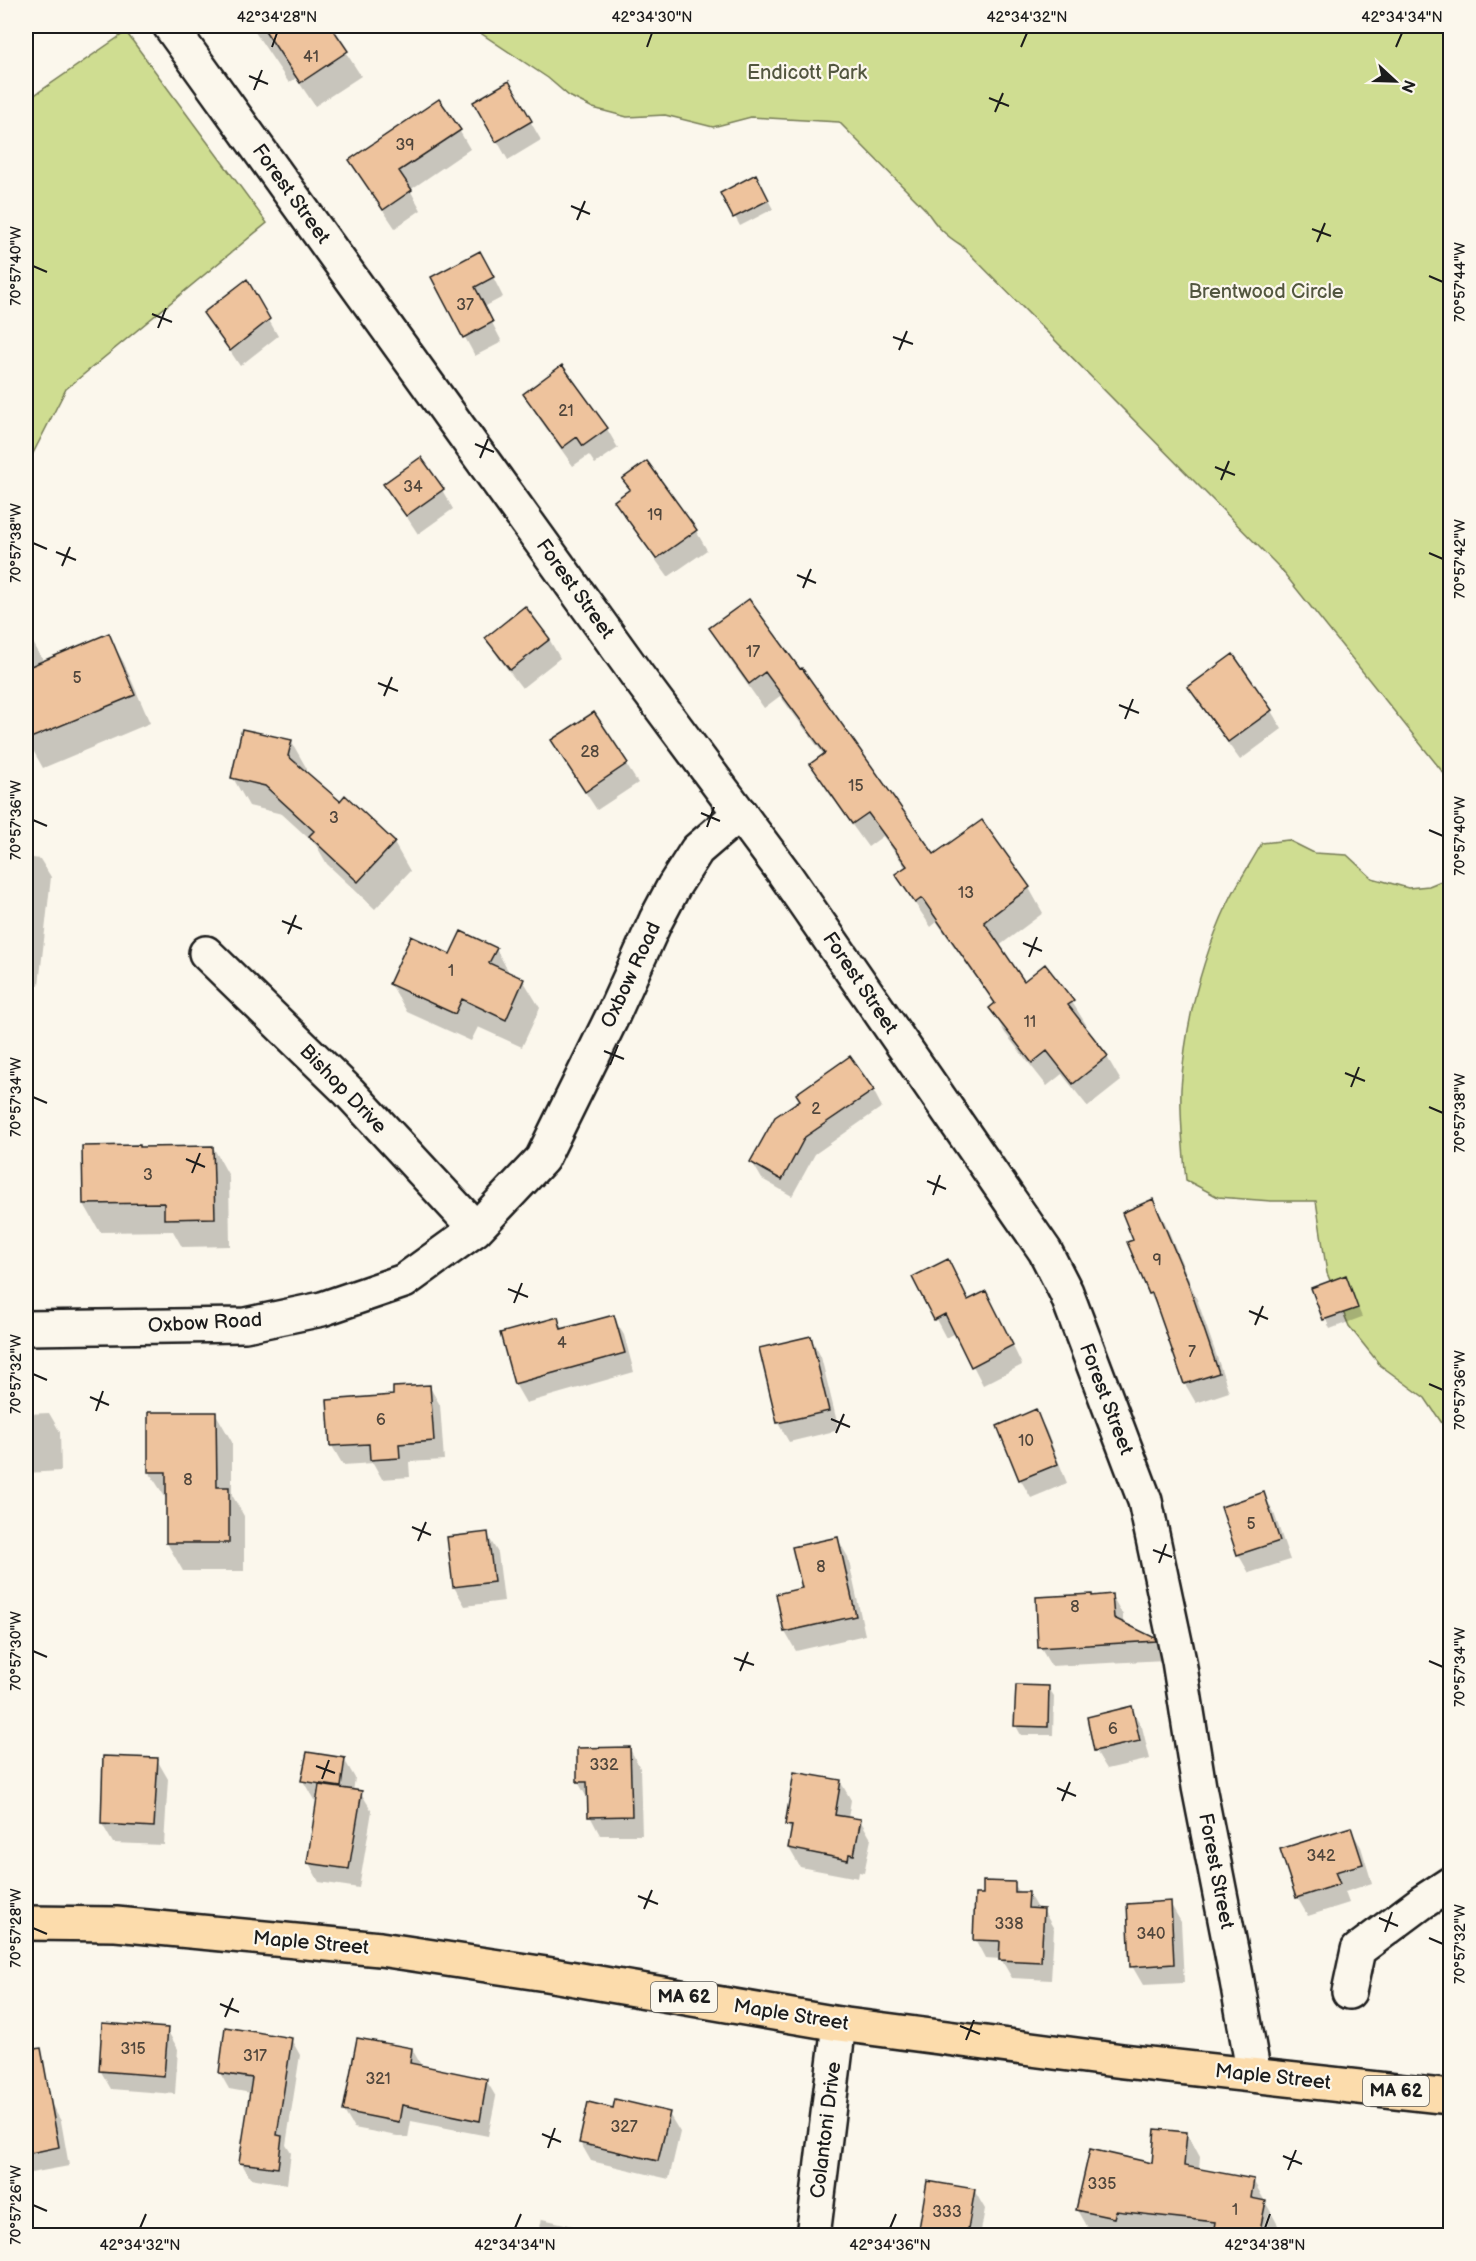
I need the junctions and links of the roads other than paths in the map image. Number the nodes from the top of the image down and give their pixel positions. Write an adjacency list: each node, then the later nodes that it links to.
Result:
1 (170, 26): 2 (street, Forest Street)
2 (740, 813): 4 (street, Oxbow Road); 10 (street, Forest Street)
3 (207, 953): 4 (street, Bishop Drive)
4 (476, 1229): 5 (street, Oxbow Road)
5 (26, 1328)
6 (1450, 1884): 8 (street)
7 (26, 1923): 9 (main road, Maple Street / MA 62)
8 (1349, 1992)
9 (839, 2024): 10 (main road, Maple Street / MA 62); 12 (street, Colantoni Drive)
10 (1254, 2075): 11 (main road, Maple Street / MA 62)
11 (1450, 2097)
12 (813, 2235)

